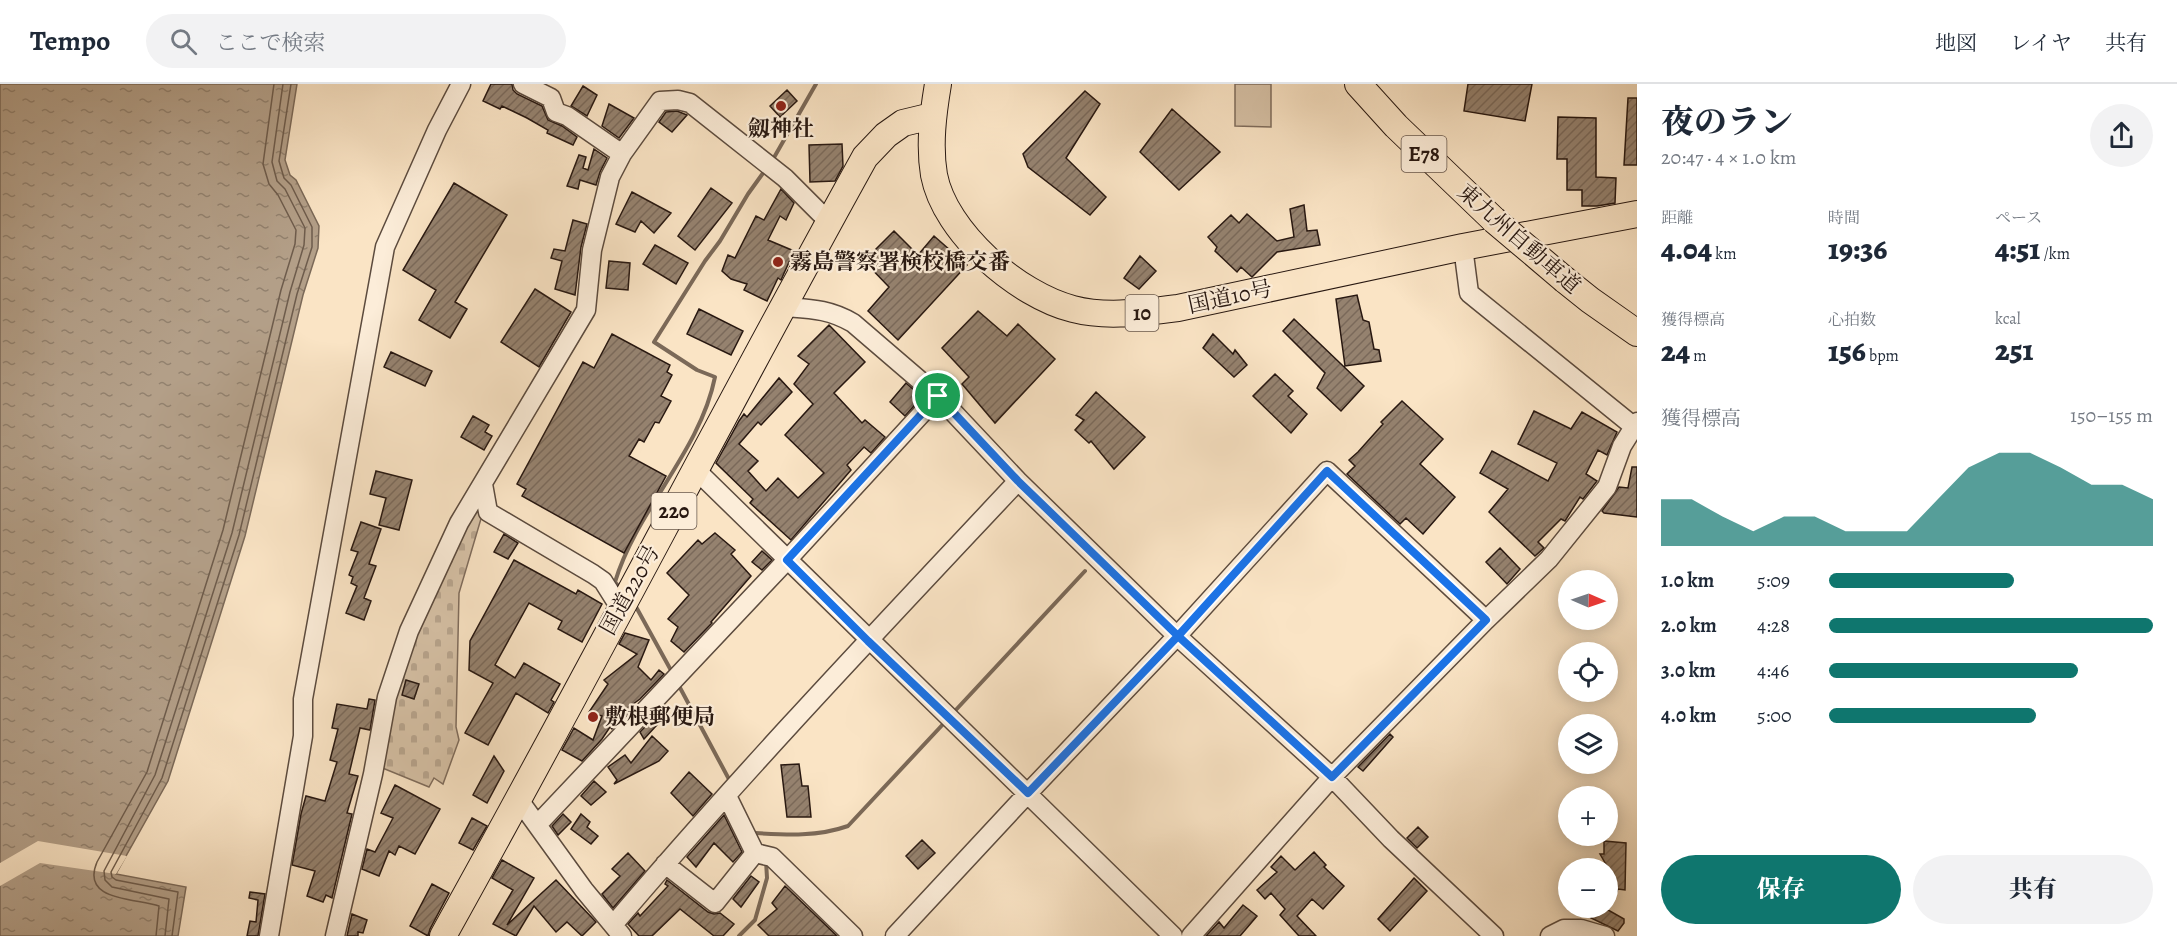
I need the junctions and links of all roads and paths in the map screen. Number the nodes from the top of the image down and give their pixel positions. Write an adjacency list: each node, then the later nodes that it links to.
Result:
1 (461, 84): 34 (street)
2 (523, 84): 7 (street)
3 (938, 84): 6 (highway, 国道10号 / 10)
4 (1358, 84): 9 (highway, 東九州自動車道 / E78)
5 (1374, 84): 9 (highway, 東九州自動車道 / E78)
6 (932, 116): 10 (highway, 国道220号 / 220); 11 (highway, 国道10号 / 10)
7 (622, 154): 10 (street); 20 (street)
8 (1637, 214): 11 (highway, 国道10号 / 10)
9 (1498, 215): 12 (highway, 東九州自動車道 / E78)
10 (829, 222): 13 (highway, 国道220号 / 220)
11 (1463, 247): 17 (street)
12 (1569, 275): 14 (highway, 東九州自動車道 / E78); 15 (highway, 東九州自動車道 / E78)
13 (784, 307): 16 (street); 18 (highway, 国道220号 / 220)
14 (1637, 319)
15 (1637, 333)
16 (938, 396): 19 (street); 21 (street)
17 (1636, 426): 23 (street)
18 (696, 470): 21 (street); 22 (highway, 国道220号 / 220)
19 (1018, 481): 24 (street); 25 (street)
20 (483, 484): 22 (street); 35 (street)
21 (787, 560): 25 (street); 30 (street)
22 (620, 608): 29 (highway, 国道220号 / 220)
23 (1486, 620): 24 (street); 26 (street)
24 (1178, 636): 26 (street); 27 (street)
25 (868, 641): 27 (street); 28 (street)
26 (1332, 777): 40 (street); 41 (street)
27 (1028, 793): 38 (street); 39 (street)
28 (727, 796): 31 (street); 32 (street)
29 (519, 800): 30 (street); 36 (highway, 国道220号 / 220)
30 (537, 825): 33 (street)
31 (755, 853): 32 (street); 37 (street)
32 (665, 864): 33 (street)
33 (618, 931)
34 (269, 936)
35 (335, 936)
36 (443, 936)
37 (854, 936)
38 (895, 936)
39 (1173, 936)
40 (1191, 936)
41 (1494, 936)
42 (1550, 936): 43 (street)
43 (1605, 936)

